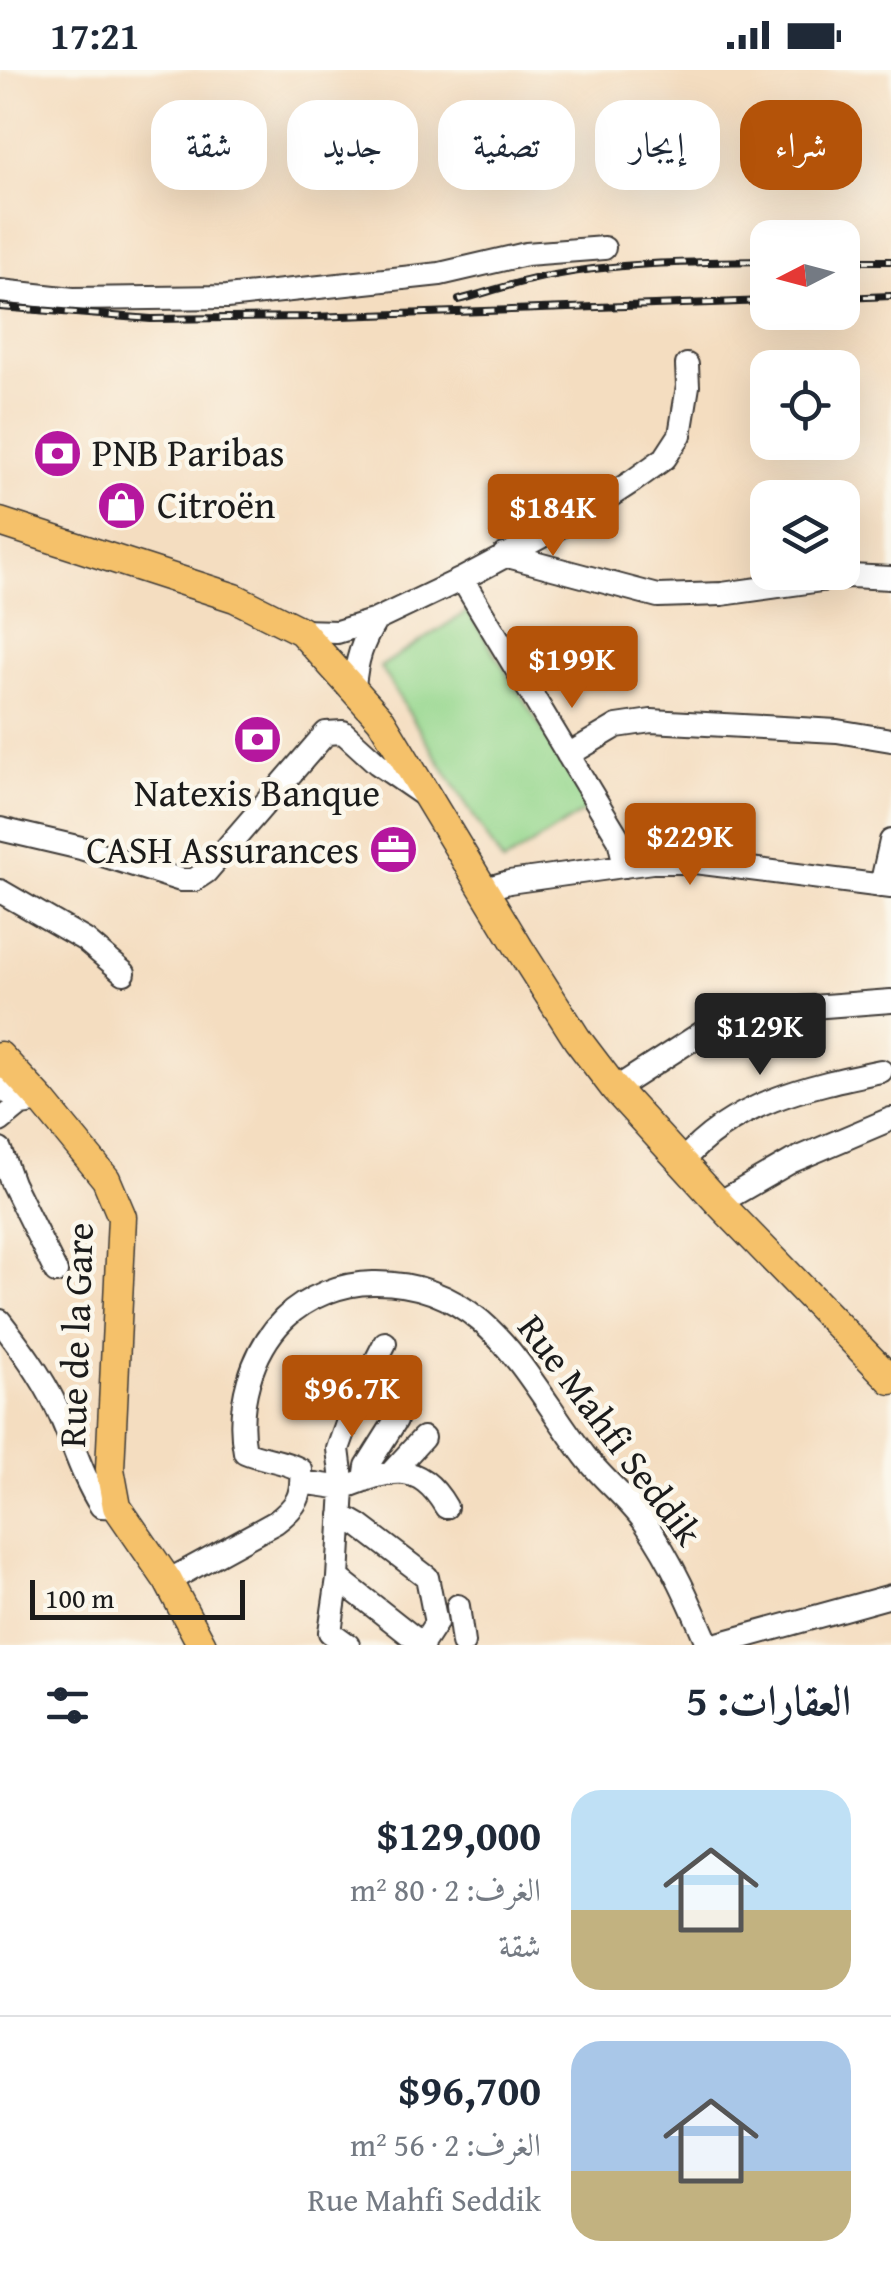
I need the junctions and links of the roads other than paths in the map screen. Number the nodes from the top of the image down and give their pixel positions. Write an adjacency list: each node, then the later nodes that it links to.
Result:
1 (604, 248): 2 (street)
2 (0, 291)
3 (687, 365): 5 (street)
4 (0, 522): 9 (main road)
5 (504, 555): 6 (street); 7 (street)
6 (891, 578)
7 (462, 579): 8 (street); 12 (street)
8 (376, 620): 9 (street); 10 (street)
9 (301, 631): 10 (main road)
10 (354, 688): 13 (main road)
11 (891, 740): 12 (street)
12 (568, 755): 16 (street)
13 (430, 800): 14 (street); 18 (main road)
14 (0, 829)
15 (891, 842): 17 (street)
16 (624, 866): 17 (street); 18 (street)
17 (886, 886)
18 (485, 889): 25 (main road)
19 (0, 891): 20 (street)
20 (124, 972)
21 (891, 1001): 25 (street)
22 (0, 1056): 26 (main road, Rue de la Gare)
23 (881, 1071): 30 (street)
24 (0, 1084): 26 (street)
25 (616, 1089): 30 (main road)
26 (32, 1102): 28 (street); 44 (main road, Rue de la Gare)
27 (891, 1119): 31 (street)
28 (0, 1121)
29 (0, 1150): 32 (street)
30 (682, 1162): 31 (main road)
31 (719, 1203): 35 (main road)
32 (56, 1272)
33 (0, 1321): 44 (street)
34 (385, 1344): 43 (street)
35 (864, 1352): 36 (main road); 37 (main road); 38 (main road)
36 (891, 1364)
37 (891, 1380)
38 (891, 1400)
39 (396, 1420): 43 (street)
40 (423, 1438): 41 (street)
41 (390, 1474): 43 (street); 45 (street)
42 (302, 1482): 43 (street); 48 (street); 55 (street, Rue Mahfi Seddik)
43 (354, 1484): 46 (street)
44 (117, 1506): 48 (main road, Rue de la Gare)
45 (446, 1507)
46 (341, 1515): 47 (street); 51 (street)
47 (338, 1578): 51 (street); 54 (street)
48 (168, 1581): 53 (main road, Rue de la Gare)
49 (891, 1596): 55 (street, Rue Mahfi Seddik)
50 (458, 1606): 52 (street)
51 (423, 1644)
52 (462, 1644)
53 (202, 1645)
54 (348, 1645)
55 (711, 1645)

